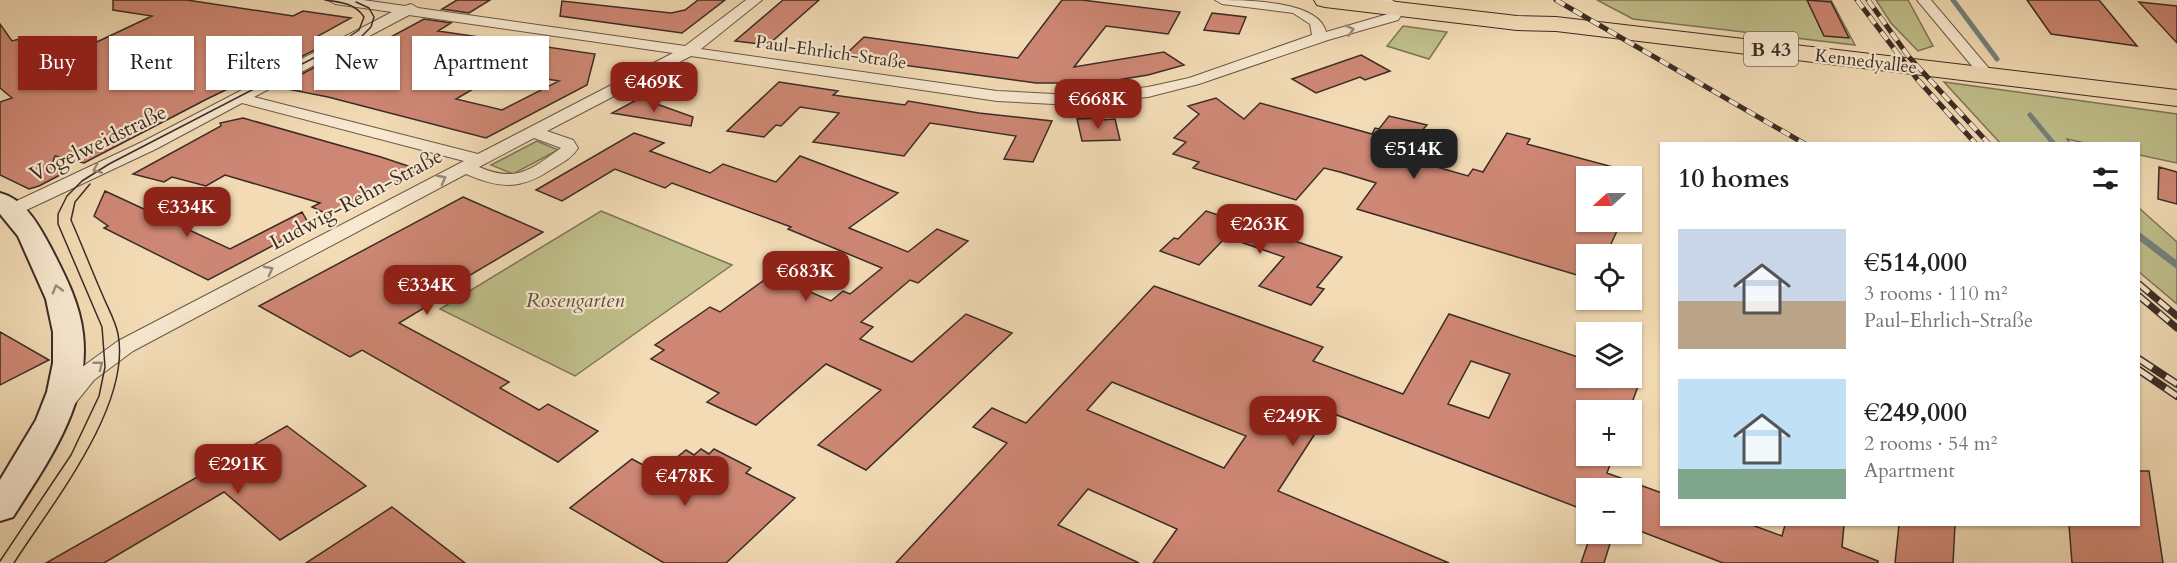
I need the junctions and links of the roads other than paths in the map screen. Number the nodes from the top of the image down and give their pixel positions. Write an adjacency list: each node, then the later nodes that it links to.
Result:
1 (335, 0): 8 (street, Paul-Ehrlich-Straße)
2 (427, 0): 8 (street, Vogelweidstraße)
3 (754, 0): 10 (street, Ludwig-Rehn-Straße)
4 (1222, 0): 9 (street)
5 (1325, 0): 7 (main road, Kennedyallee / B 43)
6 (1924, 0): 11 (street)
7 (1390, 3): 9 (street, Paul-Ehrlich-Straße, one-way to 7); 11 (main road, Kennedyallee / B 43)
8 (408, 10): 10 (street, Paul-Ehrlich-Straße); 12 (street, Vogelweidstraße)
9 (1315, 40): 10 (street, Paul-Ehrlich-Straße)
10 (689, 51): 14 (street, Ludwig-Rehn-Straße)
11 (1987, 75): 13 (main road, Kennedyallee / B 43)
12 (240, 98): 15 (street); 16 (street, Vogelweidstraße, one-way to 16)
13 (2177, 98)
14 (533, 132): 15 (street, Ludwig-Rehn-Straße); 15 (street)
15 (472, 163): 17 (street, Ludwig-Rehn-Straße, one-way to 15)
16 (6, 206): 17 (main road, one-way to 16)
17 (60, 408): 18 (main road)
18 (0, 508)

